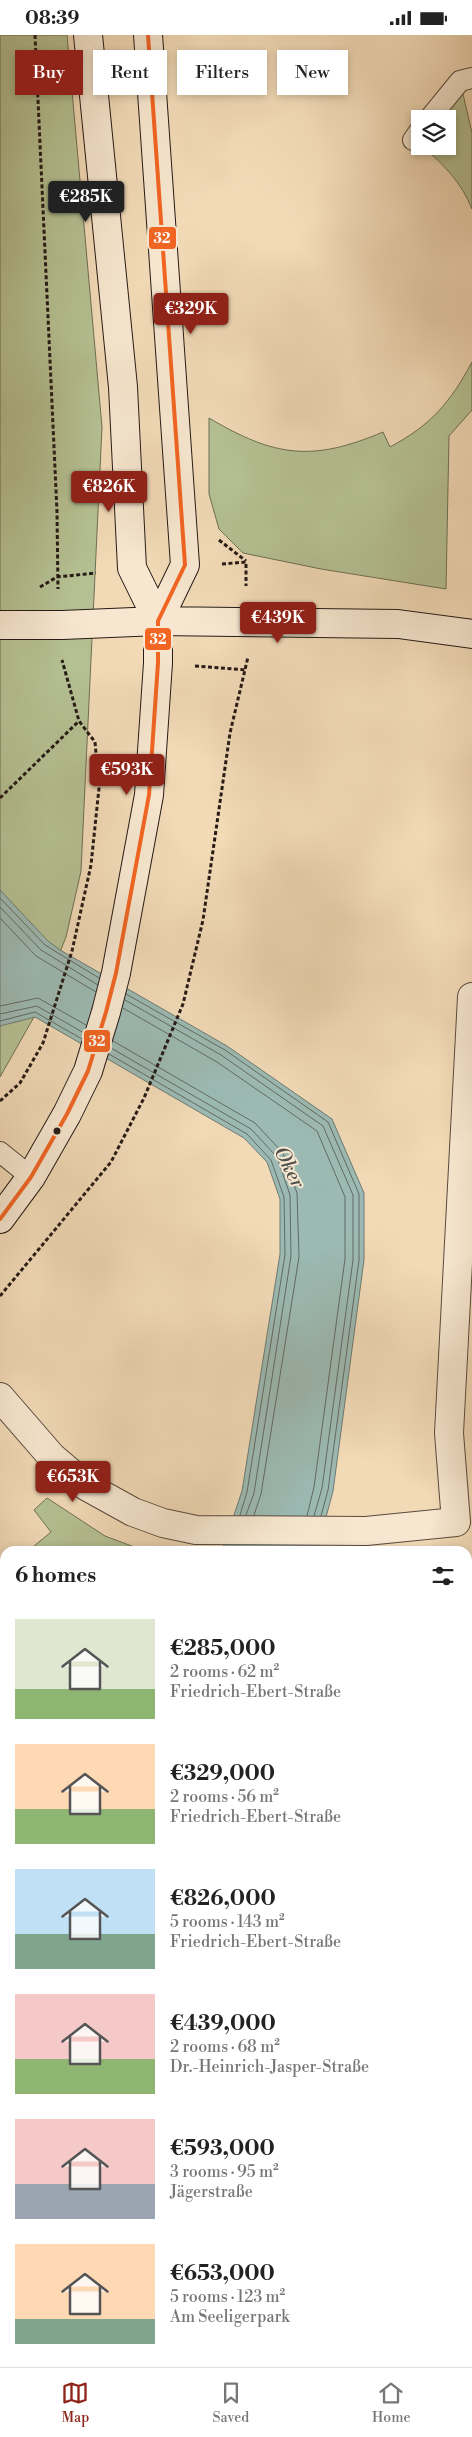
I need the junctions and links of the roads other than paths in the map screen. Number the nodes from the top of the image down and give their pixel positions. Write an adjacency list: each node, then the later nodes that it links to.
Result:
1 (88, 35): 5 (main road)
2 (148, 35): 5 (main road)
3 (472, 78): 4 (lane)
4 (437, 110)
5 (158, 621): 6 (main road); 7 (main road); 10 (main road)
6 (0, 625)
7 (472, 634)
8 (472, 999): 13 (main road)
9 (0, 1152): 10 (lane)
10 (31, 1177): 11 (main road)
11 (0, 1219)
12 (0, 1397): 13 (main road)
13 (464, 1521)

